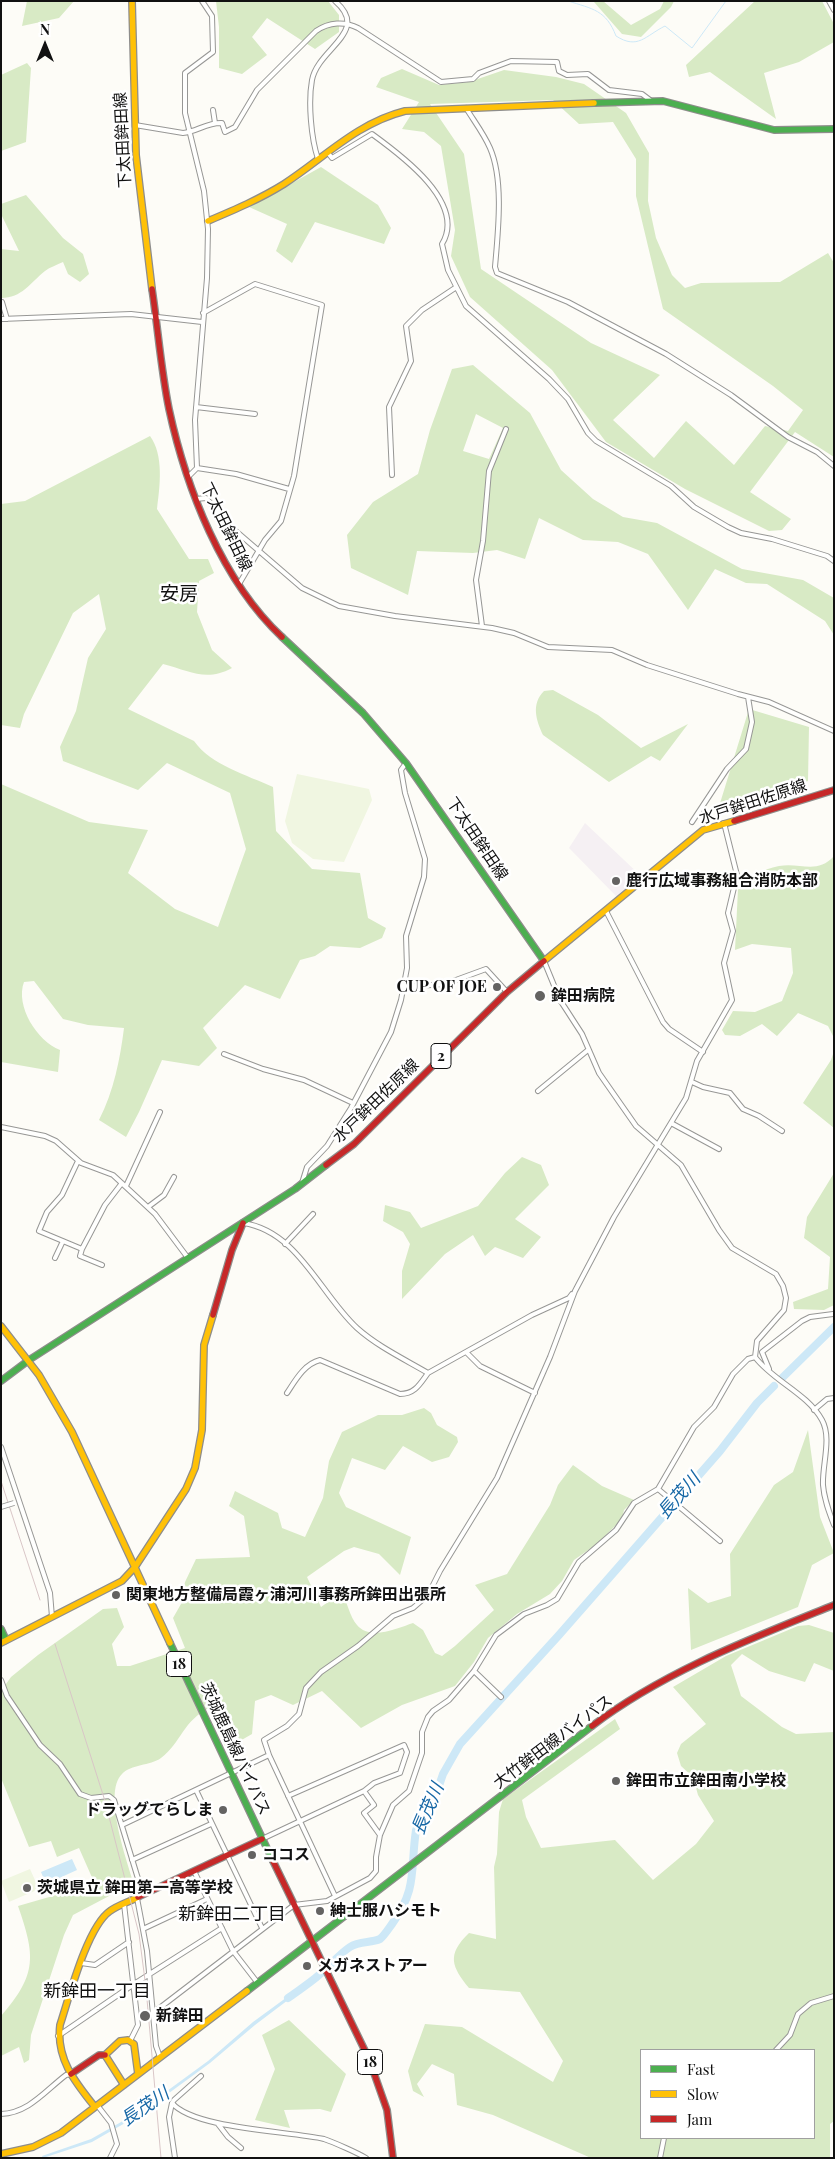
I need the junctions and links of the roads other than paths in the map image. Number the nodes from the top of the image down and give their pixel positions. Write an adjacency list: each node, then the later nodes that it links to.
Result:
1 (132, 1): 11 (main road, 下太田鉾田線)
2 (202, 1): 13 (street)
3 (335, 1): 6 (street)
4 (829, 1): 5 (street)
5 (834, 10)
6 (348, 23): 7 (street); 10 (street); 15 (street)
7 (652, 102): 8 (main road); 12 (main road)
8 (464, 107): 14 (main road); 27 (street)
9 (213, 110): 10 (street)
10 (215, 123): 13 (street)
11 (135, 125): 13 (street); 20 (main road, 下太田鉾田線)
12 (834, 128)
13 (190, 133): 16 (street)
14 (328, 152): 15 (main road); 17 (street)
15 (318, 159): 16 (main road)
16 (208, 221): 19 (street)
17 (455, 288): 29 (street); 34 (street)
18 (2, 302): 22 (street)
19 (203, 313): 23 (street); 31 (street)
20 (157, 318): 22 (street); 23 (street); 30 (main road, 下太田鉾田線)
21 (1, 319): 22 (street)
22 (7, 319)
23 (202, 322): 24 (street)
24 (196, 407): 25 (street); 28 (street)
25 (255, 414)
26 (506, 428): 36 (street)
27 (834, 466)
28 (197, 468): 30 (street); 31 (street)
29 (392, 475)
30 (187, 477): 32 (main road, 下太田鉾田線)
31 (288, 489): 33 (street)
32 (196, 499): 33 (street); 35 (main road, 下太田鉾田線)
33 (259, 552): 35 (street); 36 (street)
34 (834, 560)
35 (239, 584): 39 (main road, 下太田鉾田線)
36 (482, 626): 37 (street)
37 (748, 697): 38 (street); 41 (street)
38 (834, 732)
39 (406, 763): 44 (main road, 下太田鉾田線); 45 (street)
40 (834, 790): 42 (main road, 水戸鉾田佐原線 / 2)
41 (692, 822)
42 (724, 823): 43 (main road, 水戸鉾田佐原線 / 2); 48 (street)
43 (606, 910): 44 (main road, 水戸鉾田佐原線 / 2); 48 (street)
44 (544, 961): 46 (main road, 水戸鉾田佐原線 / 2); 47 (street)
45 (404, 988): 46 (street); 52 (street)
46 (507, 992): 62 (main road, 水戸鉾田佐原線 / 2)
47 (588, 1050): 51 (street); 57 (street)
48 (703, 1052): 50 (street)
49 (224, 1054): 52 (street)
50 (692, 1082): 54 (street); 56 (street)
51 (538, 1091)
52 (353, 1103): 62 (street)
53 (160, 1112): 61 (street)
54 (671, 1123): 57 (street); 58 (street)
55 (1, 1127): 59 (street)
56 (782, 1131)
57 (658, 1145): 72 (street); 76 (street)
58 (720, 1149)
59 (78, 1162): 61 (street); 66 (street)
60 (174, 1177): 63 (street)
61 (124, 1184): 63 (street); 68 (street)
62 (302, 1185): 65 (main road, 水戸鉾田佐原線 / 2)
63 (148, 1207): 70 (street)
64 (313, 1214): 67 (street)
65 (243, 1223): 67 (street); 70 (main road, 水戸鉾田佐原線 / 2); 91 (main road)
66 (63, 1241): 68 (street); 69 (street)
67 (285, 1244): 79 (street)
68 (82, 1249): 71 (street)
69 (56, 1258)
70 (188, 1258): 77 (main road, 水戸鉾田佐原線 / 2)
71 (102, 1265)
72 (575, 1291): 75 (street); 82 (street)
73 (833, 1314): 78 (street)
74 (1, 1326): 77 (main road, 茨城鹿島線バイパス)
75 (466, 1352): 79 (street); 82 (street)
76 (755, 1356): 78 (street); 86 (street)
77 (29, 1360): 80 (main road, 水戸鉾田佐原線 / 2); 91 (main road, 茨城鹿島線バイパス / 18)
78 (770, 1371): 84 (street)
79 (428, 1373): 81 (street)
80 (1, 1381)
81 (287, 1394)
82 (535, 1394): 99 (street)
83 (834, 1398): 84 (street)
84 (814, 1410): 89 (street)
85 (1, 1447): 87 (street)
86 (658, 1489): 90 (street); 96 (street)
87 (20, 1502): 88 (street, bridge); 93 (street)
88 (1, 1507)
89 (834, 1525)
90 (720, 1541)
91 (135, 1567): 93 (main road); 100 (main road, 茨城鹿島線バイパス / 18)
92 (834, 1605): 120 (main road, 大竹鉾田線バイパス)
93 (52, 1617): 95 (main road)
94 (1, 1629): 95 (main road)
95 (4, 1641)
96 (474, 1671): 98 (street); 107 (street)
97 (1, 1680): 106 (street)
98 (501, 1697)
99 (269, 1755): 100 (street); 103 (street)
100 (230, 1773): 101 (street); 108 (main road, 茨城鹿島線バイパス / 18)
101 (196, 1790): 105 (street); 106 (street)
102 (364, 1791): 103 (street); 104 (street); 107 (street)
103 (288, 1796): 104 (street)
104 (300, 1821): 108 (street); 112 (street)
105 (211, 1824): 109 (street); 110 (street)
106 (122, 1825): 110 (street)
107 (380, 1835): 112 (street)
108 (262, 1839): 109 (main road); 116 (main road, 茨城鹿島線バイパス / 18)
109 (226, 1856): 111 (main road); 118 (street)
110 (132, 1860): 113 (street)
111 (194, 1871): 113 (main road); 114 (street)
112 (335, 1896): 116 (street)
113 (140, 1897): 115 (main road); 119 (street)
114 (208, 1899): 117 (street); 119 (street)
115 (124, 1904): 121 (street); 123 (main road)
116 (294, 1905): 118 (street); 120 (main road, 茨城鹿島線バイパス / 18)
117 (222, 1928): 122 (street); 124 (street)
118 (262, 1928): 122 (street)
119 (143, 1930): 124 (street)
120 (312, 1941): 125 (main road, 大竹鉾田線バイパス); 150 (main road, 茨城鹿島線バイパス / 18)
121 (129, 1942): 123 (street); 126 (street)
122 (234, 1951): 125 (street); 128 (street)
123 (81, 1963): 129 (main road)
124 (149, 1975): 126 (street); 128 (street)
125 (258, 1982): 133 (main road, 大竹鉾田線バイパス)
126 (134, 1984): 129 (street); 130 (street)
127 (834, 1996): 131 (street)
128 (153, 2013): 133 (street)
129 (58, 2036): 134 (main road)
130 (130, 2041): 132 (main road); 135 (main road)
131 (777, 2049)
132 (105, 2055): 134 (main road); 137 (main road)
133 (160, 2056): 135 (main road, 大竹鉾田線バイパス)
134 (71, 2074): 139 (main road); 140 (street)
135 (138, 2074): 137 (main road, 大竹鉾田線バイパス)
136 (201, 2076): 138 (street)
137 (124, 2084): 139 (main road, 大竹鉾田線バイパス)
138 (172, 2103): 141 (street); 147 (street)
139 (96, 2106): 145 (main road, 大竹鉾田線バイパス); 146 (street)
140 (1, 2114)
141 (218, 2124): 143 (street); 144 (street)
142 (664, 2139): 151 (street)
143 (241, 2148)
144 (354, 2152): 148 (street); 149 (street)
145 (1, 2154)
146 (110, 2158)
147 (175, 2158)
148 (353, 2158)
149 (366, 2158)
150 (393, 2158)
151 (660, 2158)

